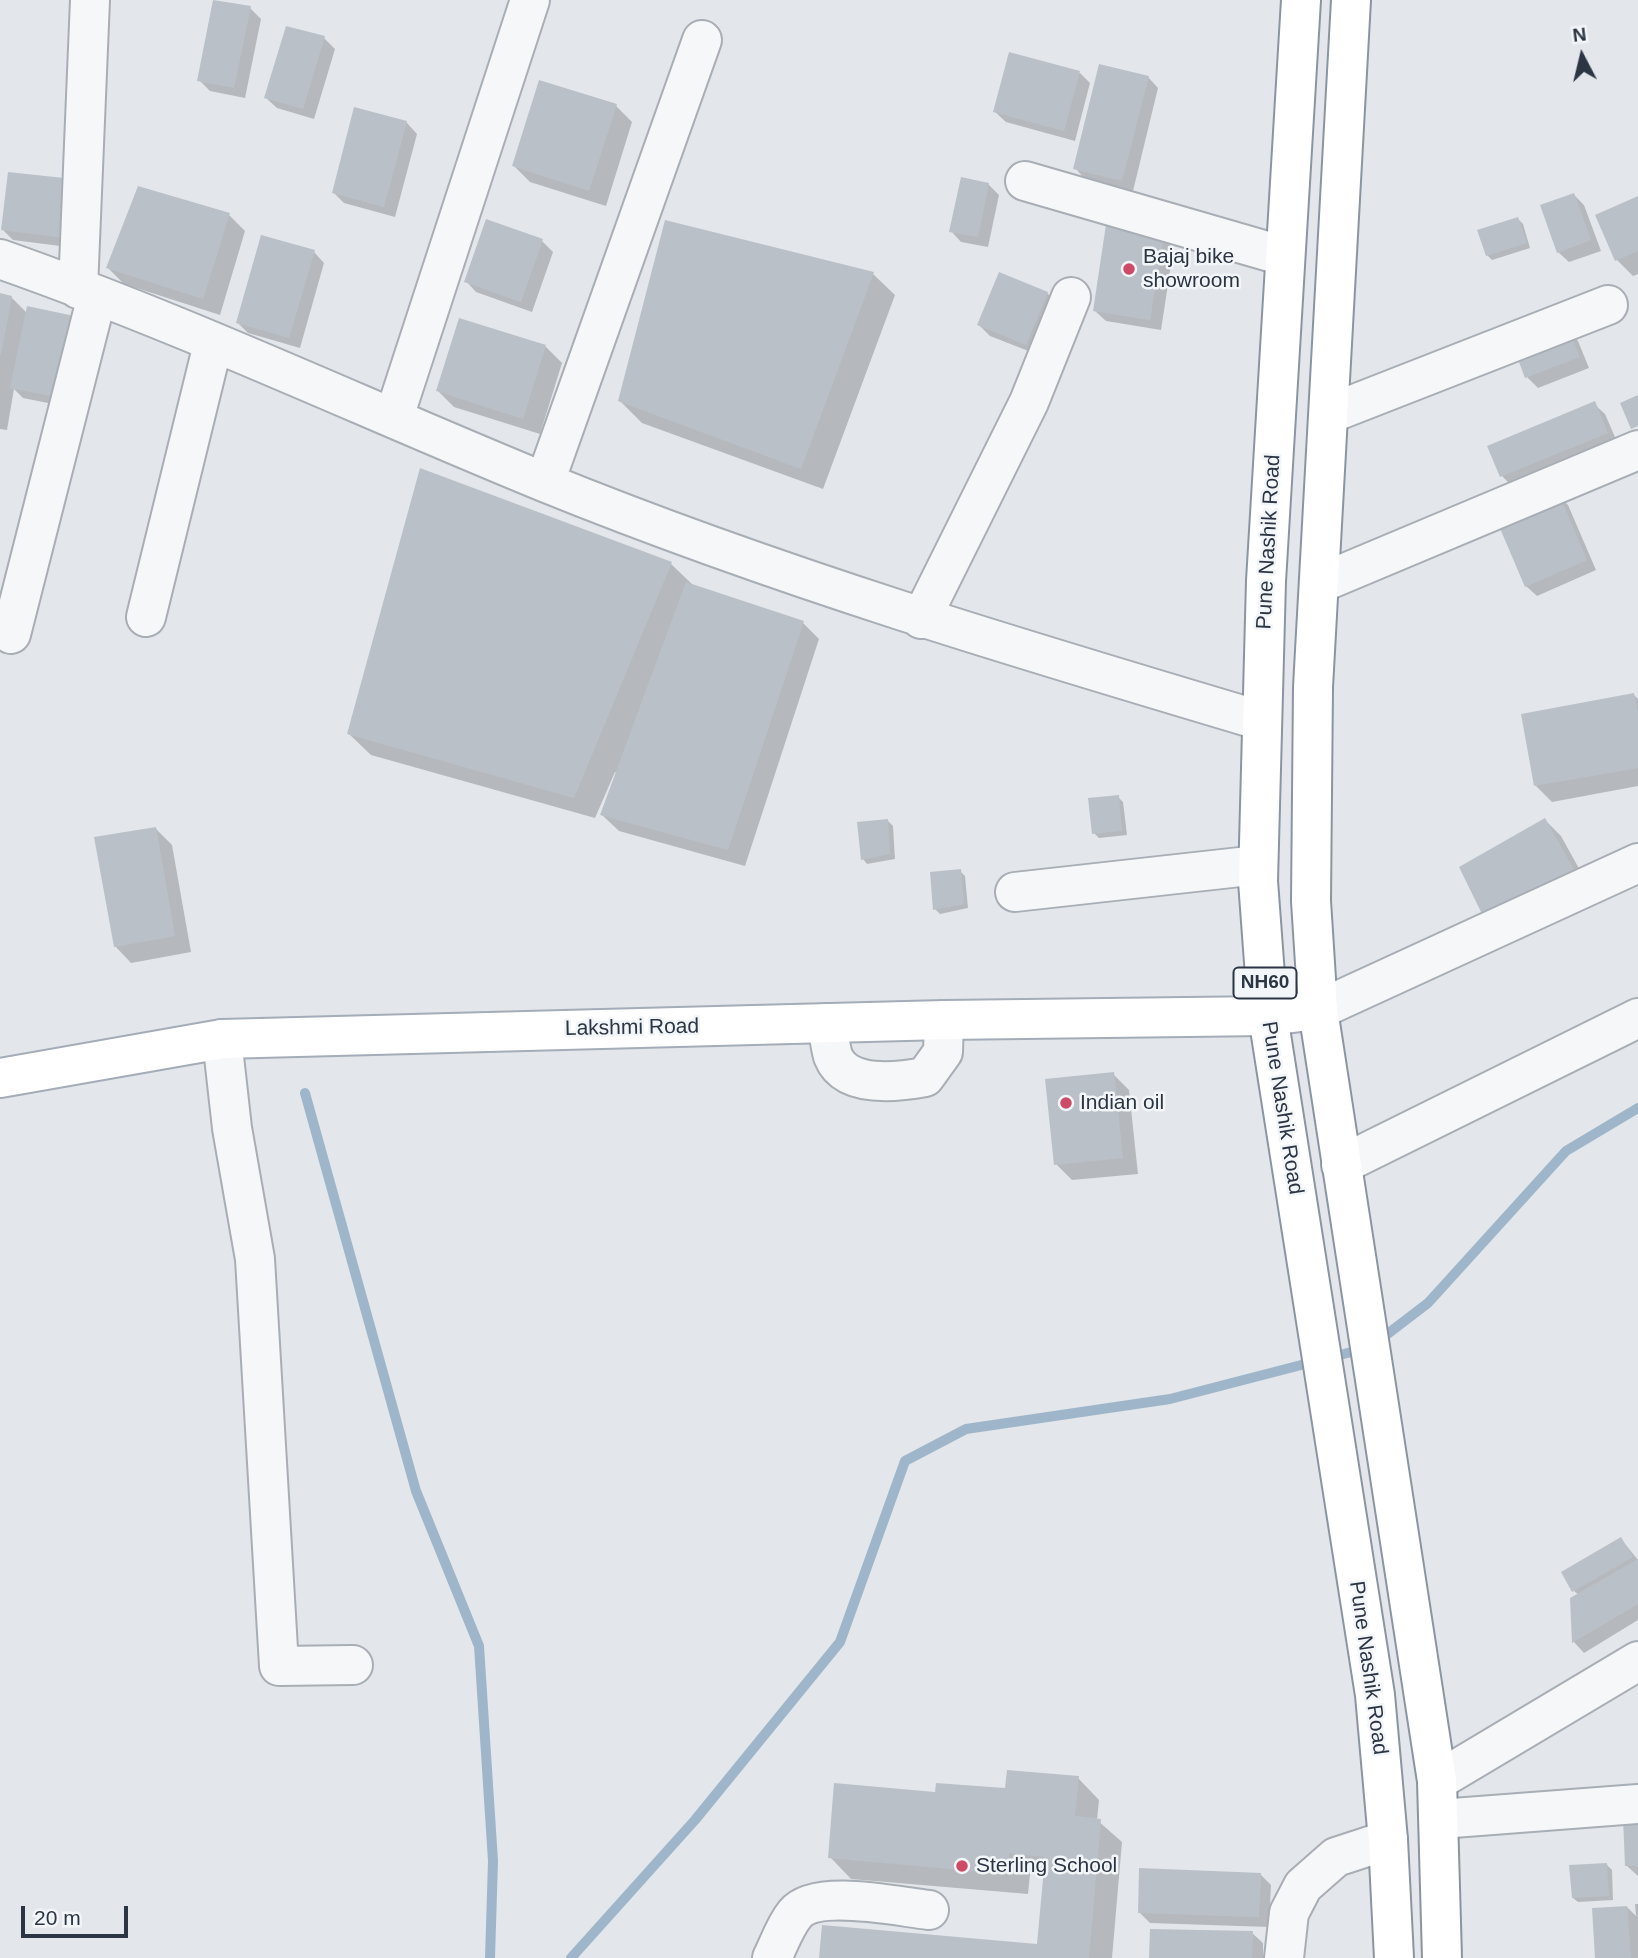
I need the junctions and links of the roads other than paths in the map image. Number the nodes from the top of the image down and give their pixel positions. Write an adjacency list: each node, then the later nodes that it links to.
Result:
1 (90, 0): 9 (street)
2 (530, 0): 14 (street)
3 (1301, 0): 7 (main road, Pune Nashik Road / NH60)
4 (1351, 0): 13 (main road, NH60)
5 (702, 40): 16 (street)
6 (1025, 181): 7 (street)
7 (1284, 256): 21 (main road, Pune Nashik Road / NH60)
8 (0, 259): 9 (street)
9 (87, 292): 12 (street); 20 (street)
10 (1071, 297): 19 (street)
11 (1608, 305): 13 (street)
12 (213, 344): 14 (street); 18 (street)
13 (1329, 414): 17 (main road, NH60)
14 (394, 416): 16 (street)
15 (1638, 450): 17 (street)
16 (545, 482): 19 (street)
17 (1321, 583): 25 (main road, NH60)
18 (146, 617)
19 (921, 619): 21 (street)
20 (11, 634)
21 (1262, 721): 23 (main road, Pune Nashik Road / NH60)
22 (1638, 863): 25 (street)
23 (1258, 864): 24 (street); 26 (main road, Pune Nashik Road / NH60)
24 (1015, 892)
25 (1318, 1010): 26 (main road, Lakshmi Road); 32 (main road, NH60)
26 (1268, 1016): 28 (main road, Lakshmi Road); 38 (main road, Pune Nashik Road / NH60)
27 (1638, 1018): 32 (street)
28 (944, 1020): 29 (main road, Lakshmi Road); 29 (street)
29 (827, 1023): 30 (main road, Lakshmi Road)
30 (222, 1038): 31 (main road, Lakshmi Road); 34 (street)
31 (0, 1078)
32 (1341, 1164): 35 (main road, NH60)
33 (1638, 1661): 35 (street)
34 (352, 1665)
35 (1437, 1781): 37 (main road, NH60)
36 (1638, 1804): 37 (street)
37 (1440, 1819): 43 (main road, NH60)
38 (1388, 1840): 41 (street); 42 (main road, Pune Nashik Road / NH60)
39 (929, 1910): 40 (street)
40 (772, 1958)
41 (1284, 1958)
42 (1394, 1958)
43 (1443, 1958)

